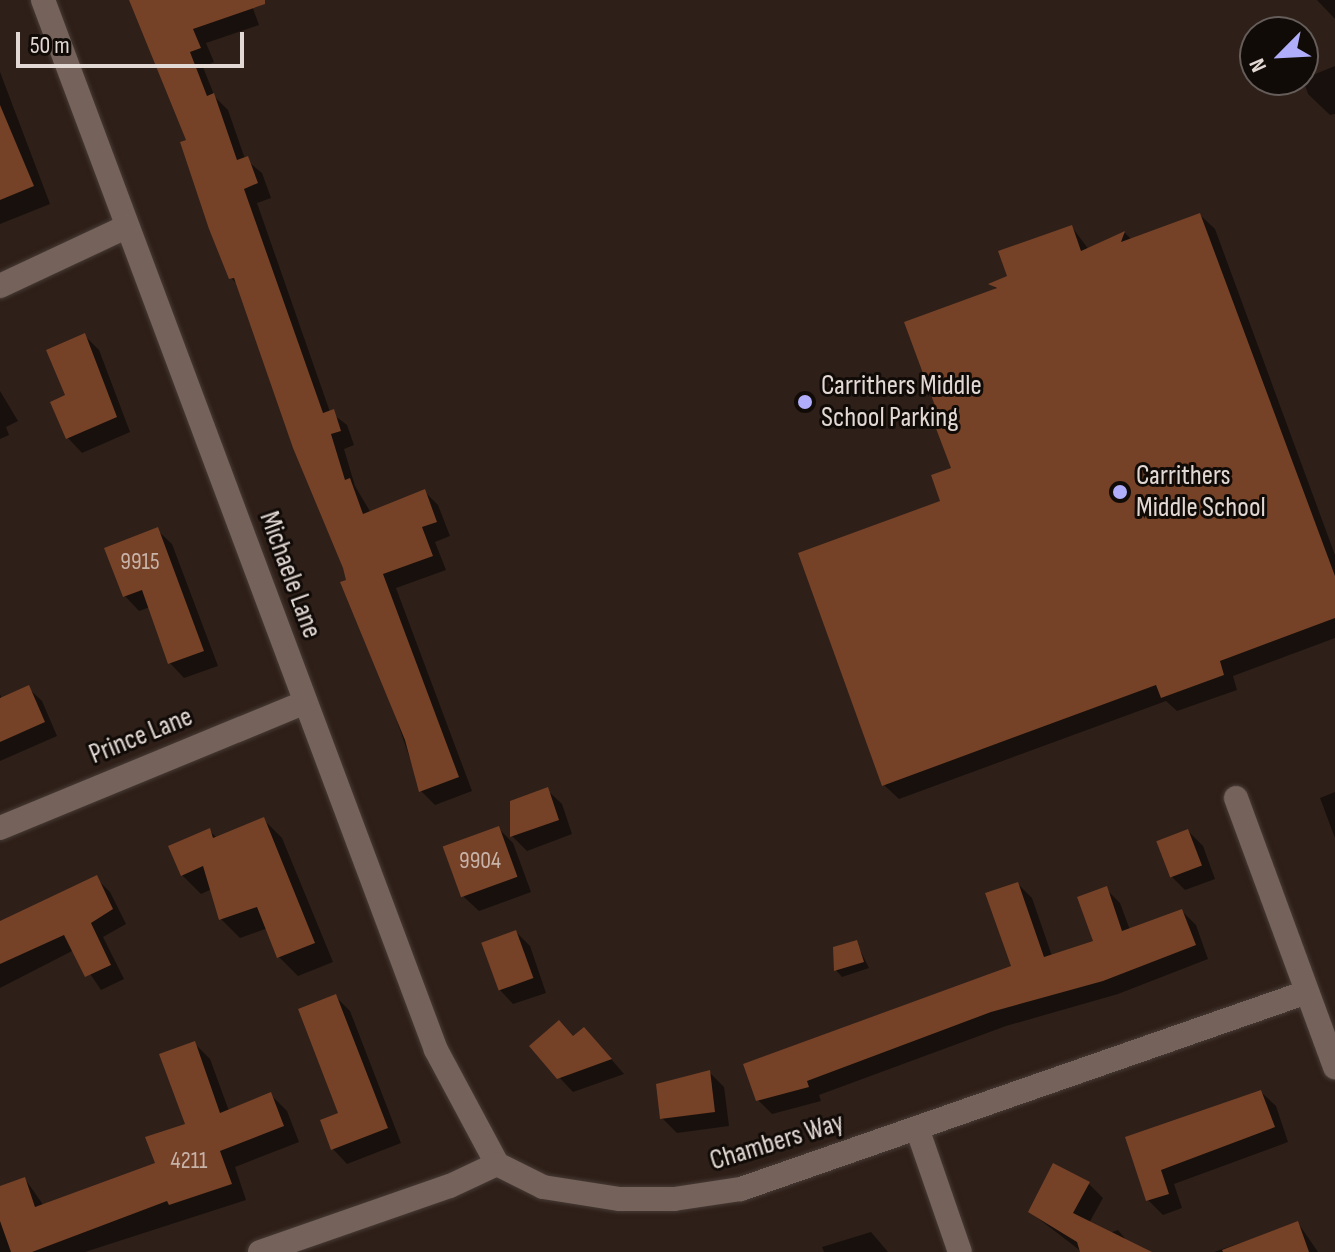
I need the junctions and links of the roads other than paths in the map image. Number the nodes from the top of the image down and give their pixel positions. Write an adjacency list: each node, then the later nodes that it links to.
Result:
1 (43, 0): 2 (street, Michaele Lane)
2 (126, 227): 3 (street); 4 (street, Michaele Lane)
3 (0, 286)
4 (305, 702): 6 (street, Prince Lane); 10 (street, Michaele Lane)
5 (1236, 798): 7 (street)
6 (0, 828)
7 (1307, 992): 8 (street); 9 (street, Chambers Way)
8 (1335, 1067)
9 (917, 1128): 10 (street, Chambers Way); 12 (street)
10 (497, 1164): 11 (street)
11 (260, 1252)
12 (960, 1252)

